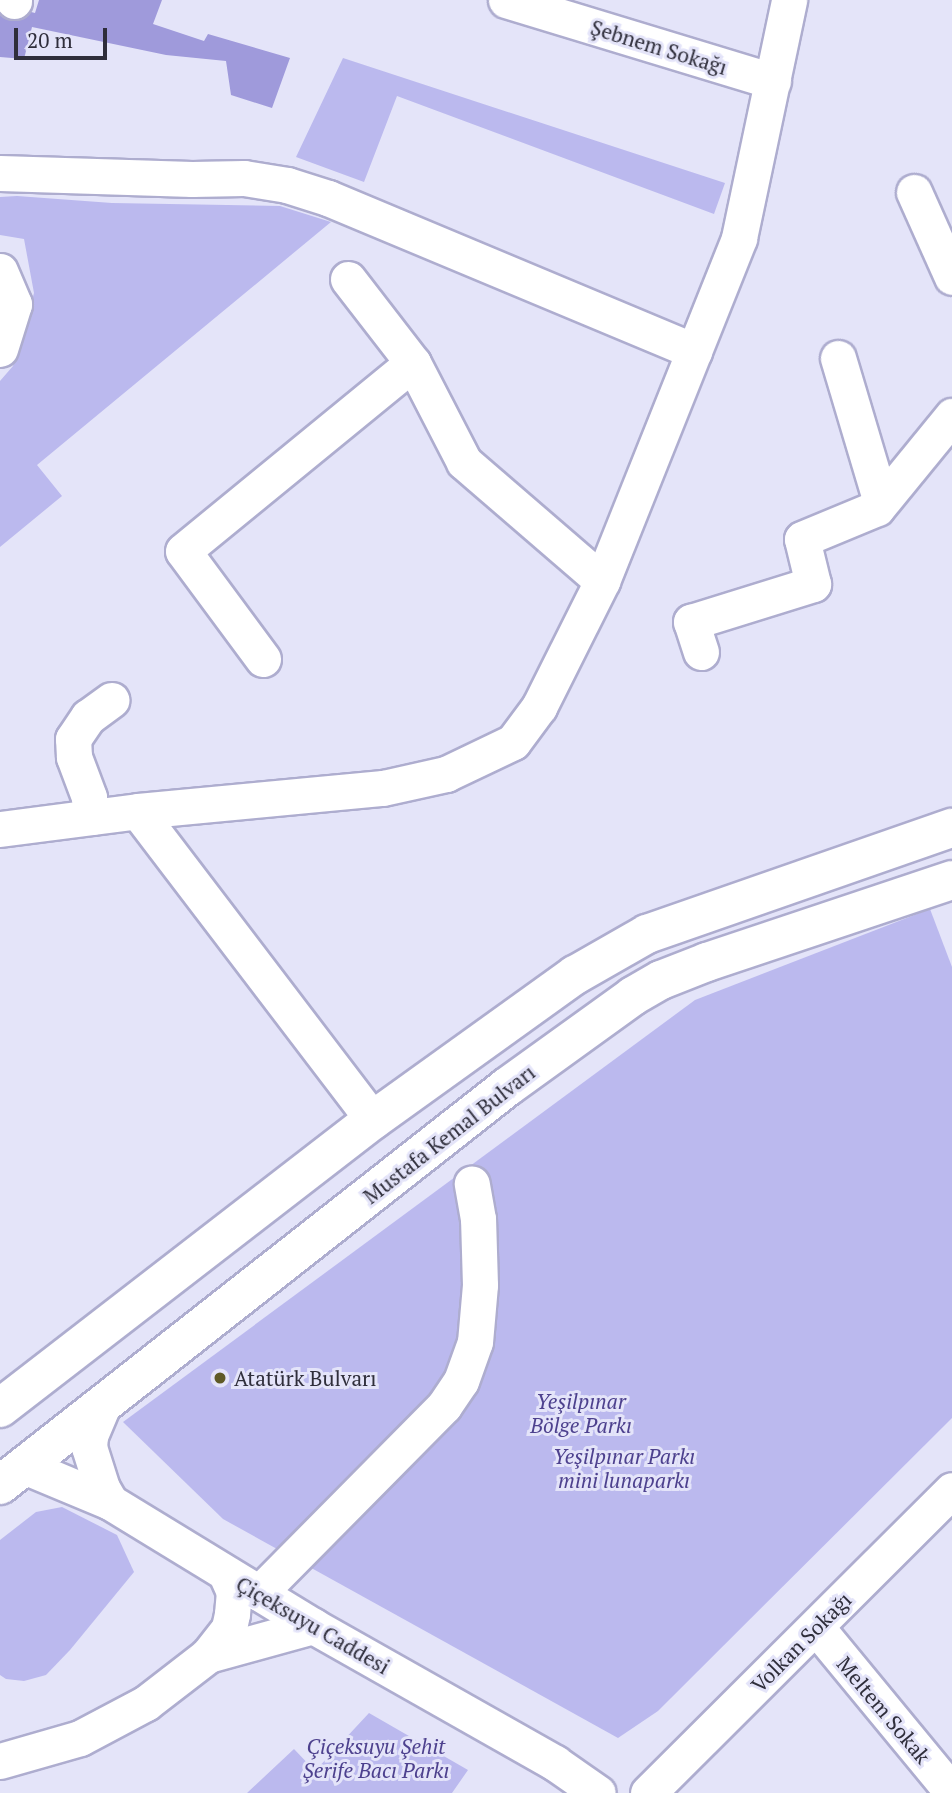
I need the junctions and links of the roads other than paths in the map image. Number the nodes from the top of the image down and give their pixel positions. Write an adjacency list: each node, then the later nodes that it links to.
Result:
1 (506, 0): 3 (street, Şebnem Sokağı)
2 (789, 0): 3 (street)
3 (773, 81): 10 (street)
4 (0, 173): 10 (street)
5 (914, 192): 7 (street)
6 (0, 271): 9 (street)
7 (952, 277)
8 (348, 279): 12 (street)
9 (0, 349)
10 (694, 351): 15 (street)
11 (838, 358): 14 (street)
12 (413, 363): 15 (street); 17 (street)
13 (952, 416): 14 (street)
14 (881, 502): 16 (street)
15 (602, 581): 19 (street)
16 (701, 652)
17 (263, 659)
18 (111, 700): 20 (street)
19 (138, 811): 20 (street); 24 (street)
20 (92, 817): 22 (street)
21 (952, 828): 24 (main road)
22 (0, 829)
23 (952, 880): 26 (main road, Mustafa Kemal Bulvarı)
24 (373, 1120): 27 (main road)
25 (472, 1184): 32 (street)
26 (103, 1405): 28 (main road, Mustafa Kemal Bulvarı); 30 (street)
27 (0, 1408)
28 (8, 1468): 30 (street, Çiçeksuyu Caddesi)
29 (952, 1490): 34 (street, Volkan Sokağı)
30 (110, 1502): 31 (street, Çiçeksuyu Caddesi)
31 (226, 1574): 32 (street, Çiçeksuyu Caddesi); 35 (street)
32 (259, 1593): 33 (street, Çiçeksuyu Caddesi)
33 (313, 1626): 35 (street); 38 (street, Çiçeksuyu Caddesi)
34 (816, 1627): 37 (street, Meltem Sokak); 39 (street, Volkan Sokağı)
35 (208, 1655): 36 (street)
36 (0, 1761)
37 (952, 1792)
38 (598, 1793)
39 (648, 1793)

